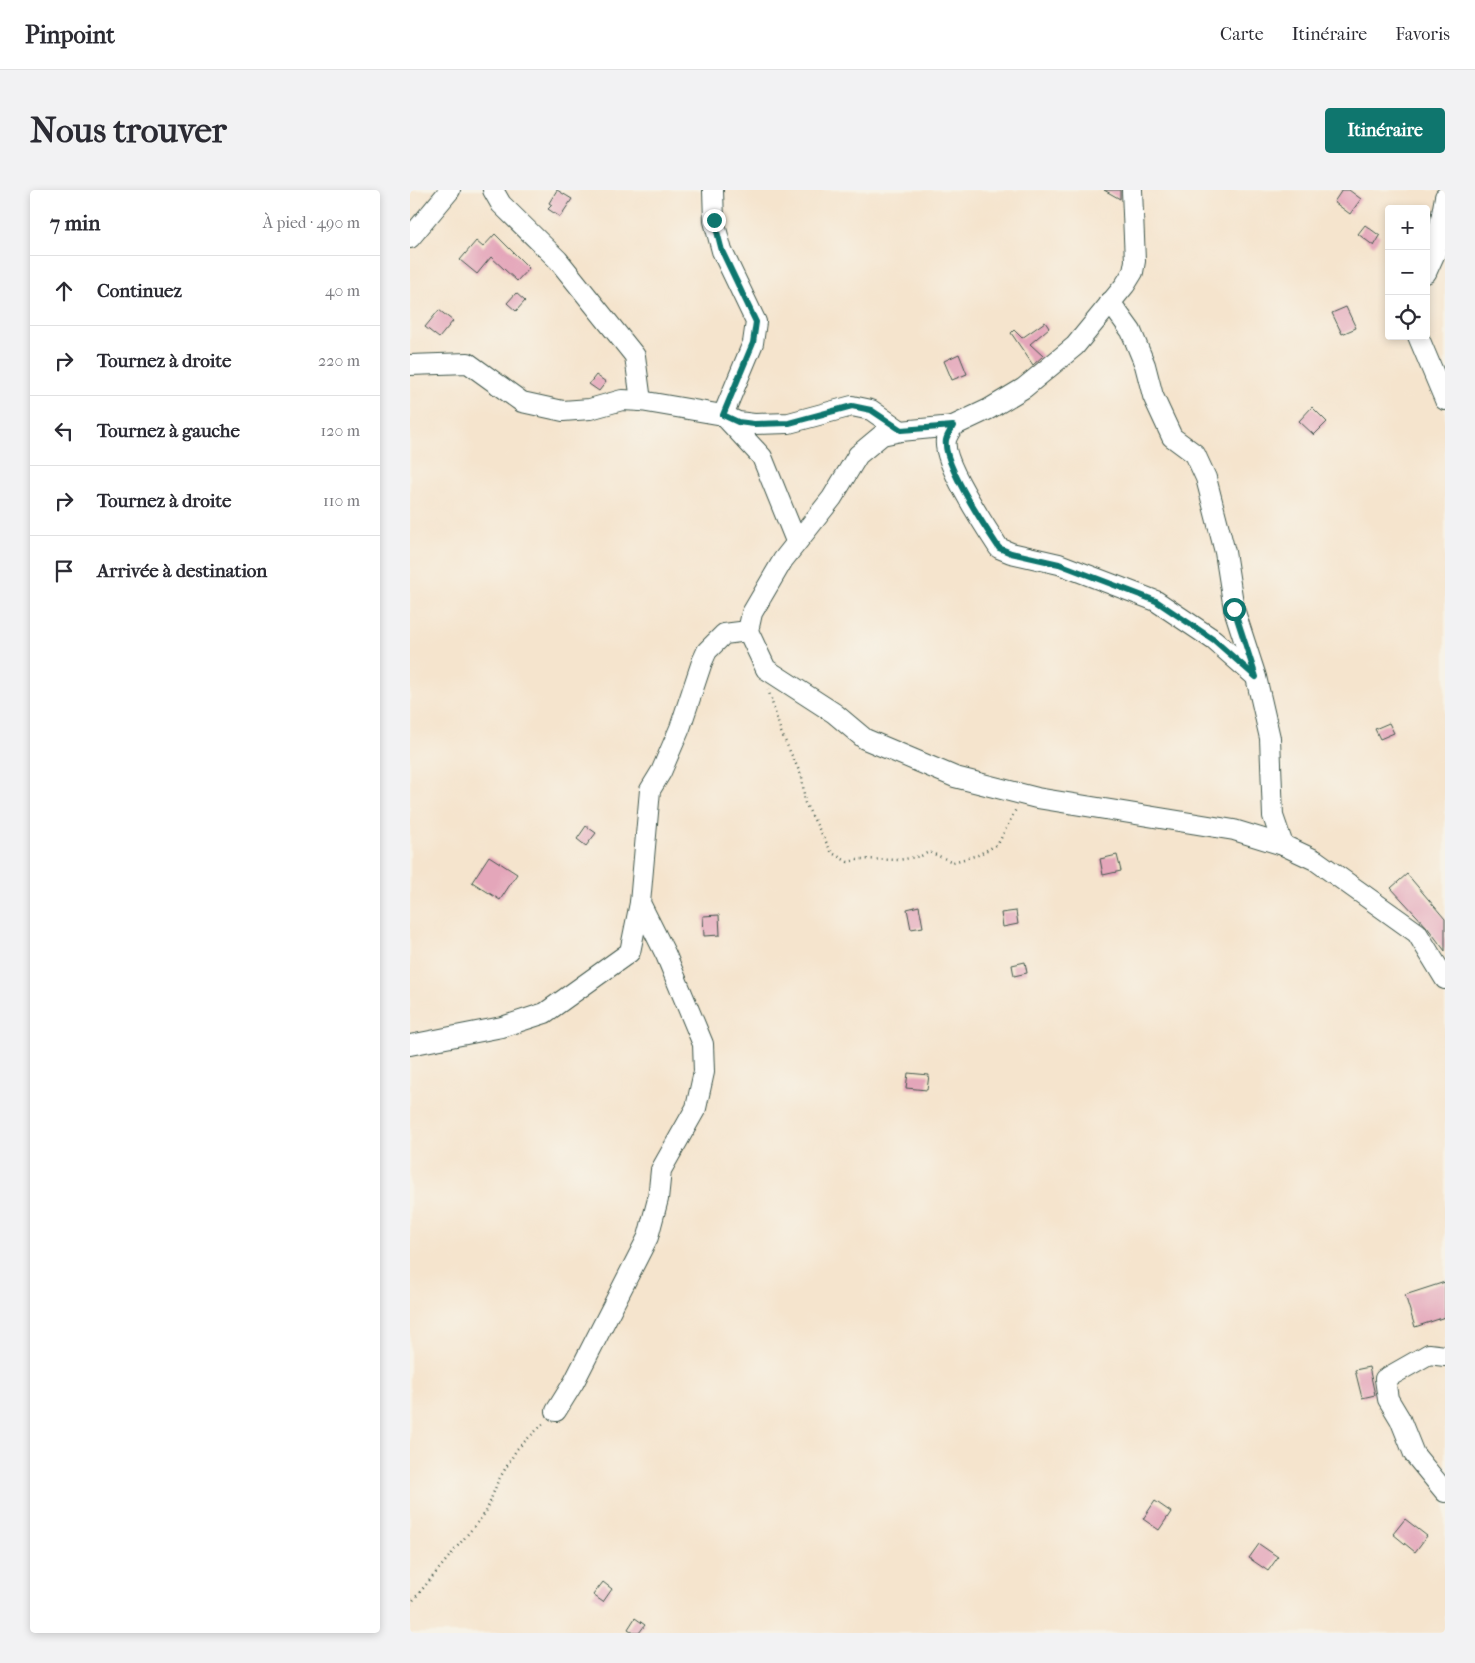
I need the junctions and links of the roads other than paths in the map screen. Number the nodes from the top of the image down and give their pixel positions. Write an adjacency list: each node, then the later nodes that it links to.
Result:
1 (450, 190): 6 (street)
2 (493, 190): 12 (street)
3 (713, 190): 13 (street)
4 (1132, 190): 8 (street)
5 (1445, 197): 7 (street)
6 (411, 234)
7 (1430, 264)
8 (1110, 302): 14 (street); 18 (street)
9 (1420, 340): 11 (street)
10 (410, 365): 12 (street)
11 (1445, 400)
12 (641, 401): 13 (street)
13 (723, 415): 15 (street); 16 (street)
14 (953, 426): 15 (street); 18 (street)
15 (901, 430): 16 (street)
16 (796, 541): 17 (street)
17 (748, 631): 19 (street); 20 (street)
18 (1256, 677): 19 (street)
19 (1283, 845): 21 (street)
20 (640, 903): 22 (street); 24 (street)
21 (1445, 979)
22 (410, 1045)
23 (1445, 1356): 25 (street)
24 (556, 1411)
25 (1445, 1492)

